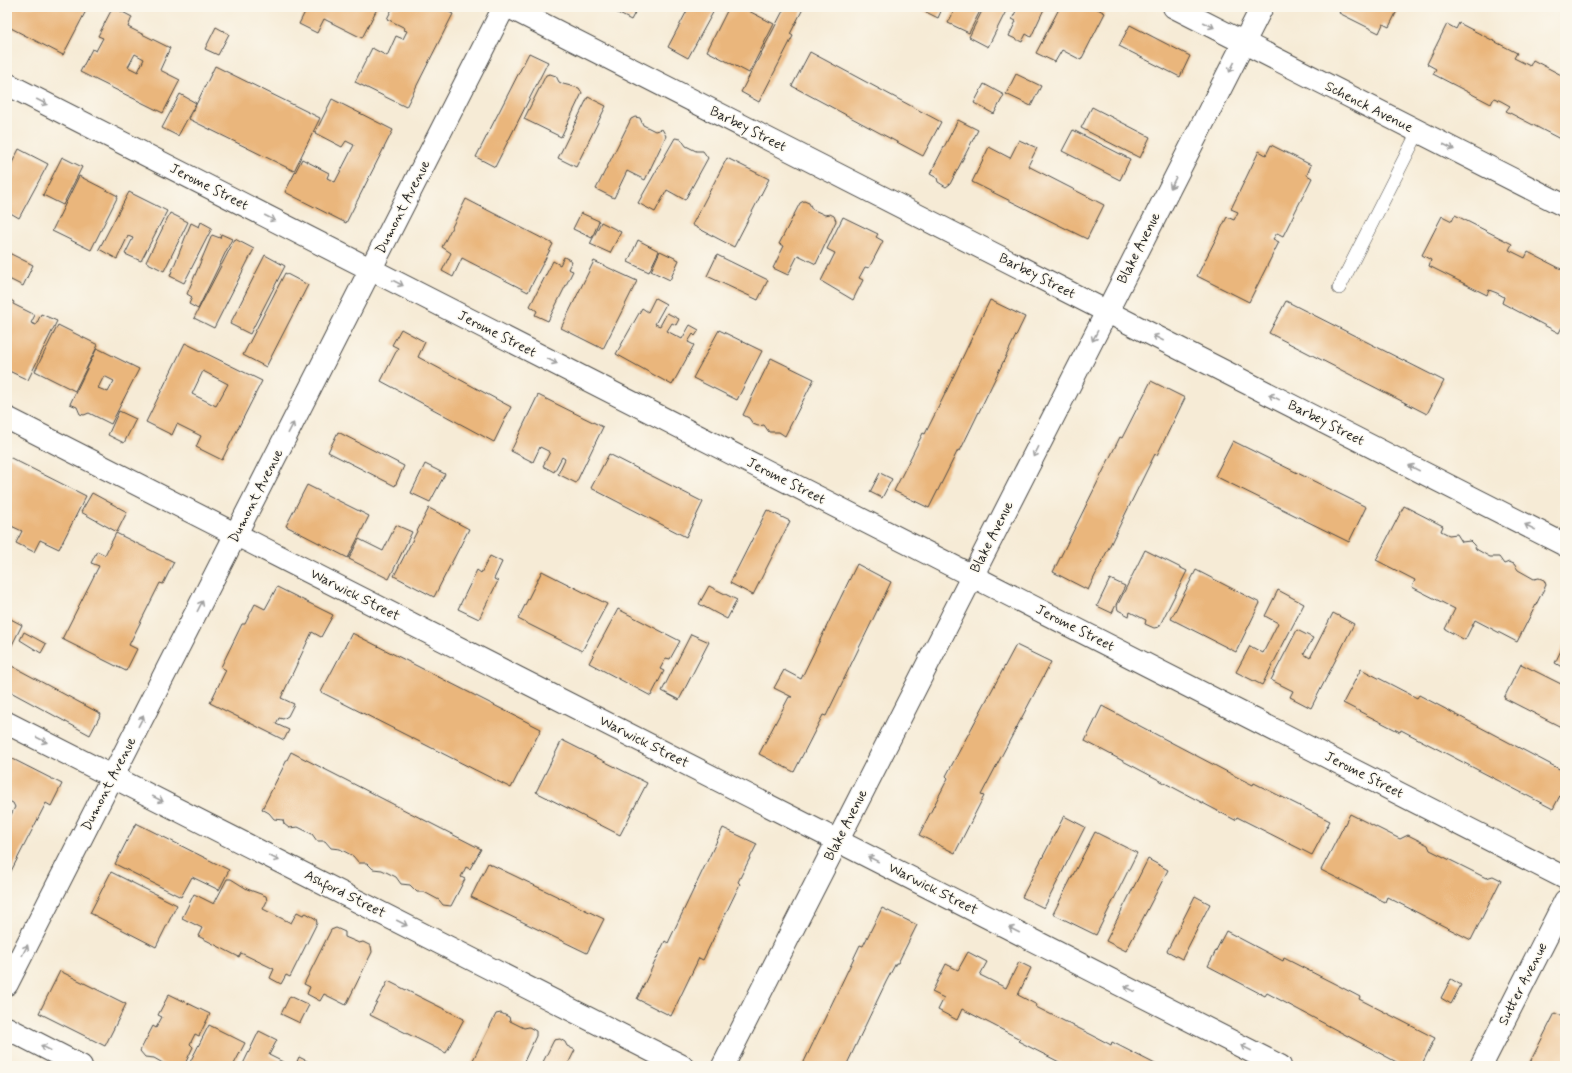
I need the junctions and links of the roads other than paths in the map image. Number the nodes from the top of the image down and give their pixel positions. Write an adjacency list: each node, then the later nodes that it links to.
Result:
1 (504, 7): 9 (street, Dumont Avenue)
2 (509, 7): 11 (street, Barbey Street)
3 (1174, 7): 5 (street, Schenck Avenue, one-way to 5)
4 (1262, 7): 5 (street, Blake Avenue)
5 (1244, 43): 7 (street, Schenck Avenue); 11 (street, Blake Avenue, one-way to 11)
6 (7, 84): 9 (street, Jerome Street, one-way to 9)
7 (1418, 132): 8 (street, Schenck Avenue, one-way to 8); 10 (lane)
8 (1565, 206)
9 (371, 269): 13 (street, Dumont Avenue, one-way to 9); 15 (street, Jerome Street, one-way to 15)
10 (1339, 288)
11 (1107, 312): 14 (street, Barbey Street, one-way to 11); 15 (street, Blake Avenue, one-way to 15)
12 (7, 418): 13 (street, Warwick Street)
13 (236, 535): 17 (street, Dumont Avenue, one-way to 13); 18 (street, Warwick Street)
14 (1565, 545)
15 (972, 576): 18 (street, Blake Avenue); 19 (street, Jerome Street)
16 (7, 722): 17 (street, Ashford Street, one-way to 17)
17 (113, 776): 21 (street, Dumont Avenue, one-way to 17); 24 (street, Ashford Street, one-way to 24)
18 (838, 841): 25 (street, Blake Avenue); 26 (street, Warwick Street, one-way to 18)
19 (1565, 878)
20 (1565, 901): 27 (street, Sutter Avenue)
21 (7, 984)
22 (7, 1028): 23 (street, one-way to 22)
23 (81, 1066)
24 (682, 1066)
25 (723, 1066)
26 (1280, 1066)
27 (1482, 1066)

